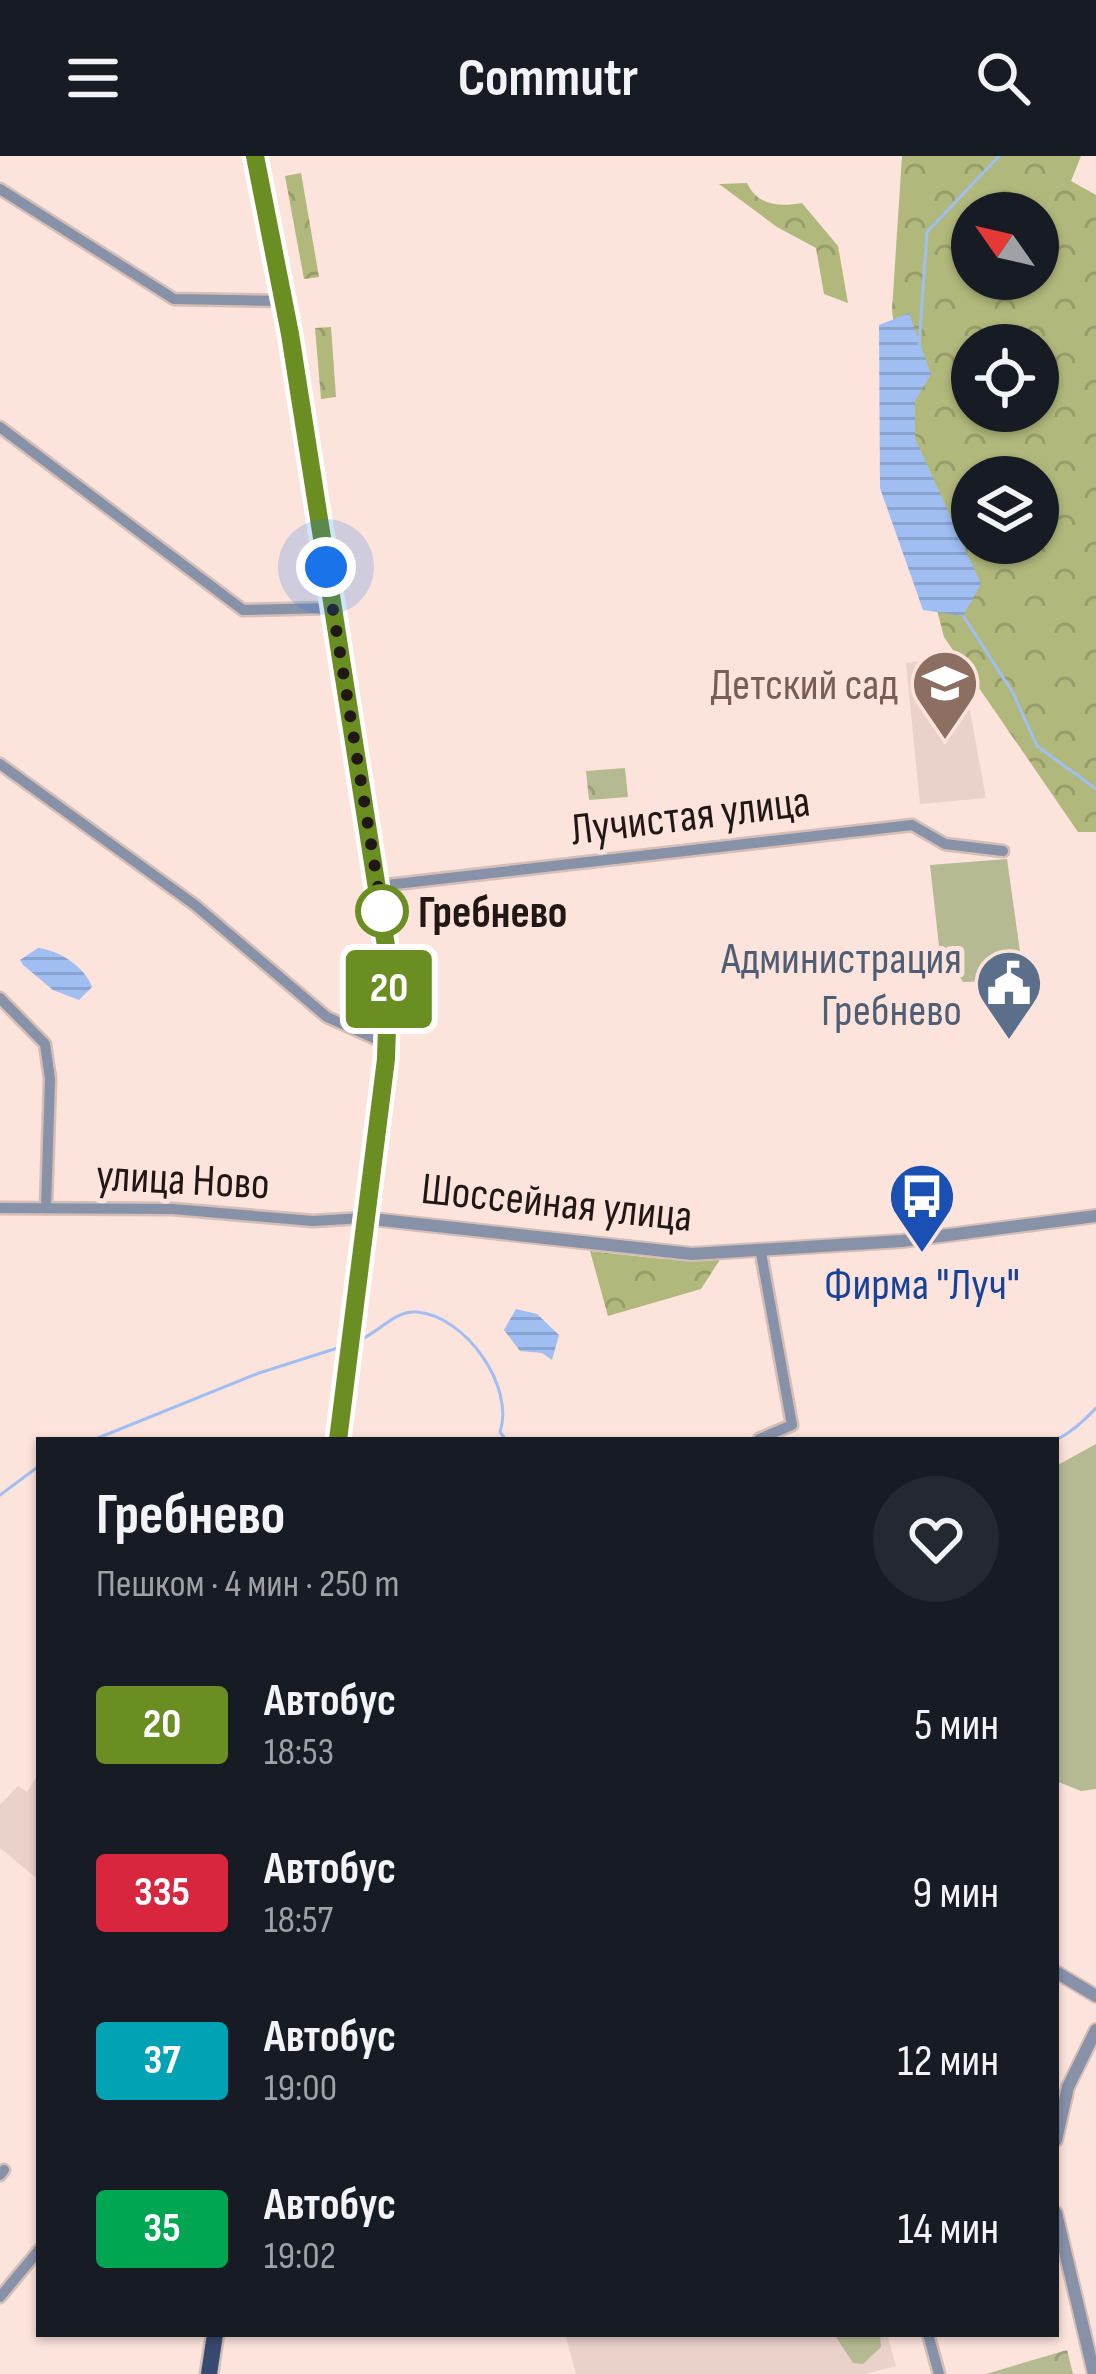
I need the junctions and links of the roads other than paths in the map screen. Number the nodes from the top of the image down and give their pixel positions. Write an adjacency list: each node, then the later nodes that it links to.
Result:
1 (255, 156): 3 (main road, Шоссейная улица)
2 (0, 189): 3 (street)
3 (284, 302): 5 (main road, Шоссейная улица)
4 (0, 427): 5 (street)
5 (332, 608): 8 (main road, Шоссейная улица)
6 (0, 764): 10 (street)
7 (1003, 851): 8 (street, Лучистая улица)
8 (378, 886): 10 (main road, Шоссейная улица)
9 (0, 998): 12 (street)
10 (387, 1044): 14 (main road, Шоссейная улица)
11 (0, 1208): 12 (street, улица Ново)
12 (46, 1208): 14 (street, улица Ново)
13 (1096, 1216): 15 (street, Шоссейная улица)
14 (363, 1218): 15 (street, Шоссейная улица); 16 (main road)
15 (761, 1252): 17 (street)
16 (338, 1437)
17 (764, 1437)
18 (1059, 1974): 19 (street)
19 (1094, 1991)
20 (1096, 2030): 21 (street)
21 (1059, 2127)
22 (1059, 2226): 29 (street)
23 (36, 2254): 24 (street)
24 (0, 2297)
25 (215, 2337): 27 (main road)
26 (929, 2337): 28 (street)
27 (209, 2374)
28 (939, 2374)
29 (1094, 2374)

